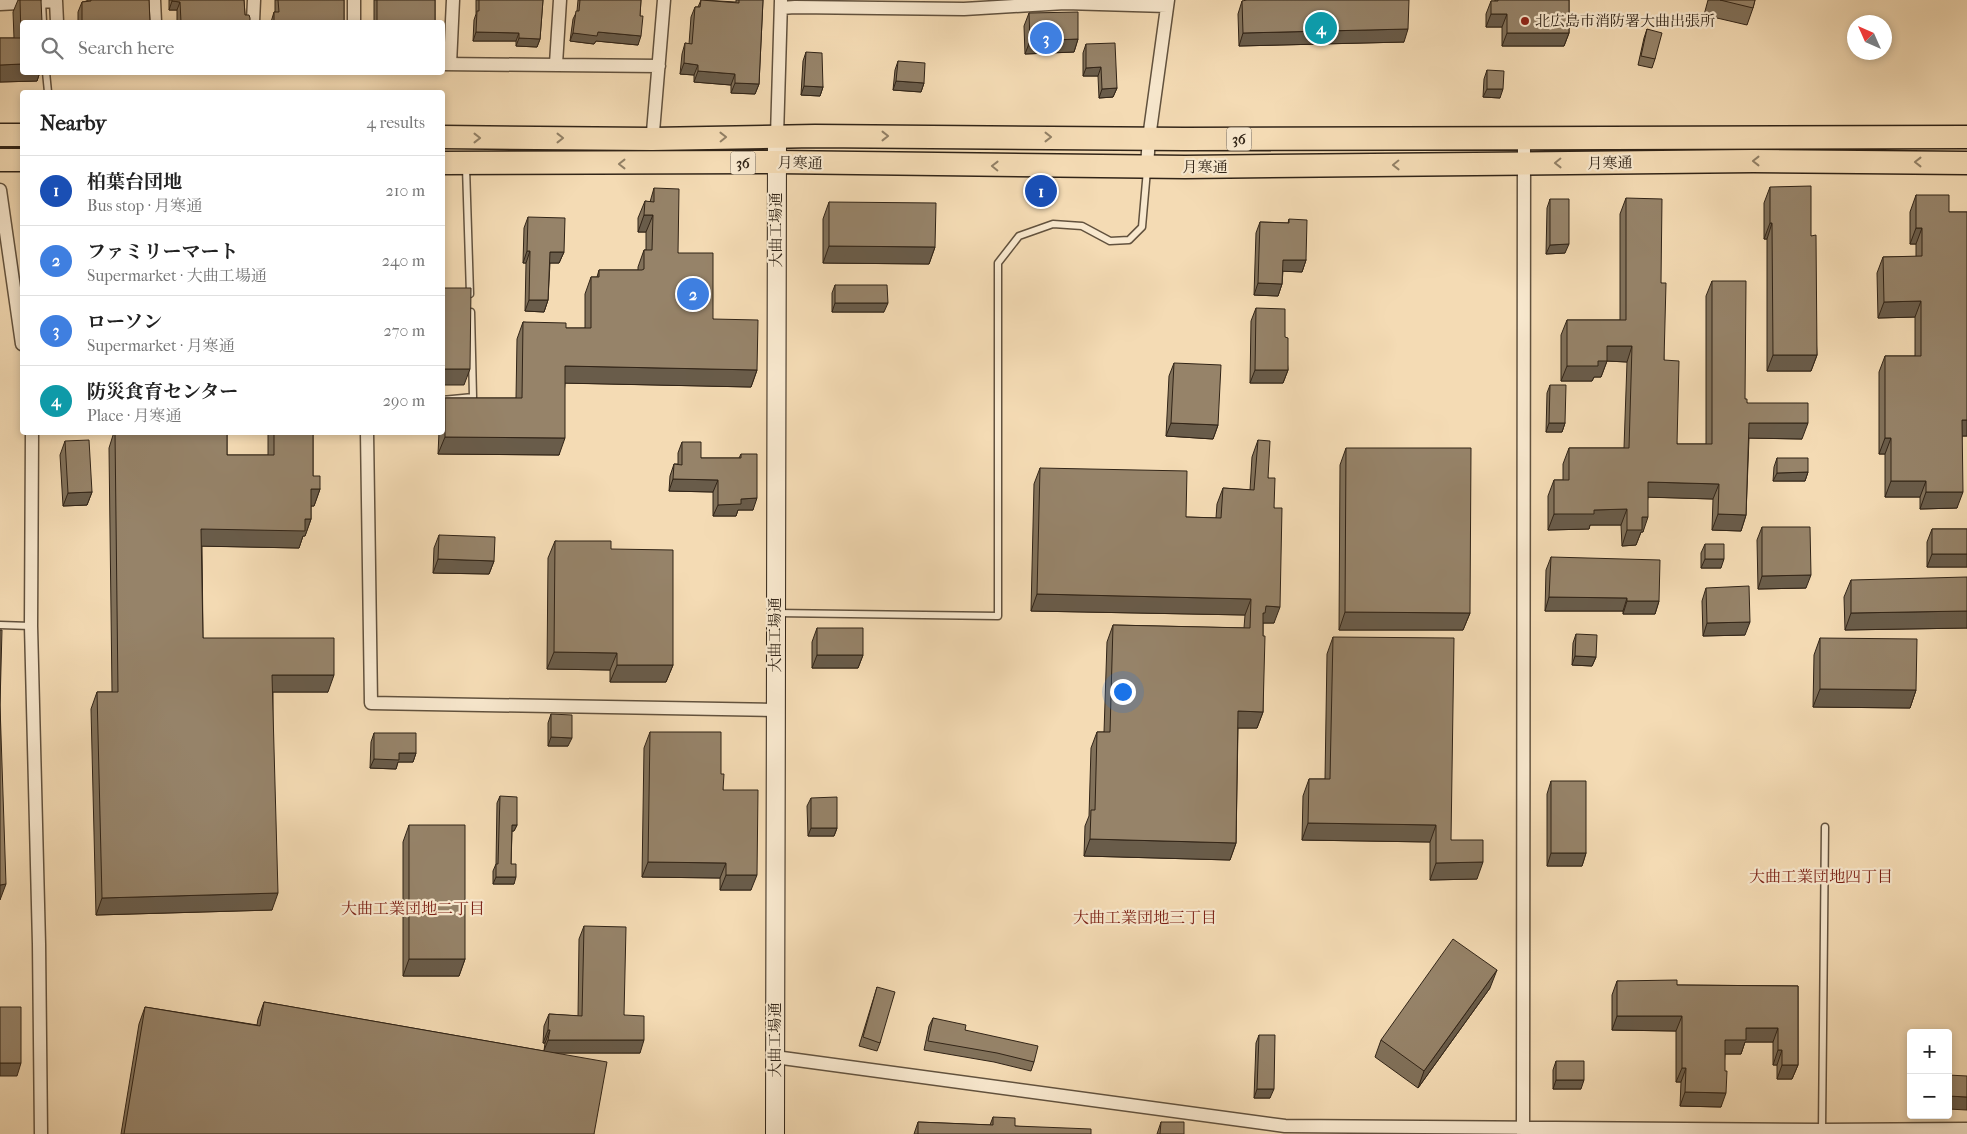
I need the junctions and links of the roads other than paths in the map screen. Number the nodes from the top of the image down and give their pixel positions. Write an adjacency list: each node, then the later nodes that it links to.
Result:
1 (154, 0): 17 (street)
2 (254, 0): 18 (street)
3 (354, 0): 19 (street)
4 (453, 0): 20 (street)
5 (560, 0): 21 (street)
6 (664, 0): 22 (street)
7 (56, 1): 8 (street); 16 (street)
8 (42, 2): 11 (street); 15 (lane)
9 (1066, 2): 10 (street); 14 (street)
10 (1167, 3): 30 (street)
11 (0, 4)
12 (781, 4): 13 (street); 27 (street)
13 (867, 4): 14 (street)
14 (965, 4)
15 (43, 20)
16 (57, 20)
17 (155, 20)
18 (253, 20)
19 (354, 20)
20 (446, 64): 21 (street)
21 (556, 64): 22 (street)
22 (659, 66): 32 (street)
23 (46, 75): 24 (lane)
24 (48, 90)
25 (0, 135): 26 (highway)
26 (20, 135)
27 (777, 136): 30 (highway, 月寒通 / 36, one-way to 30); 32 (highway, 月寒通 / 36, one-way to 27); 35 (street, 大曲工場通)
28 (445, 137): 32 (highway, 月寒通 / 36, one-way to 32)
29 (1967, 137): 31 (highway, 月寒通 / 36)
30 (1149, 138): 31 (highway, 月寒通 / 36); 41 (street)
31 (1524, 138): 40 (street)
32 (652, 139): 39 (street)
33 (0, 160): 34 (highway)
34 (20, 160)
35 (777, 162): 39 (highway, 月寒通 / 36); 41 (highway, 月寒通 / 36, one-way to 35); 47 (street, 大曲工場通)
36 (445, 163): 37 (highway, 月寒通 / 36)
37 (466, 163): 39 (highway, 月寒通 / 36, one-way to 37); 44 (lane)
38 (1967, 163): 40 (highway, 月寒通 / 36, one-way to 40)
39 (651, 164)
40 (1523, 164): 41 (highway, 月寒通 / 36, one-way to 41); 55 (street)
41 (1147, 166): 47 (lane)
42 (0, 190): 43 (street)
43 (20, 330)
44 (445, 400)
45 (32, 435): 49 (street)
46 (367, 435): 50 (street)
47 (775, 613): 50 (street, 大曲工場通)
48 (0, 625): 49 (lane)
49 (31, 626): 56 (street)
50 (775, 710): 52 (street, 大曲工場通)
51 (1825, 827): 54 (lane)
52 (775, 1057): 55 (street); 57 (street, 大曲工場通)
53 (1967, 1129): 54 (street)
54 (1822, 1130): 55 (street)
55 (1523, 1132)
56 (41, 1134)
57 (775, 1134)

